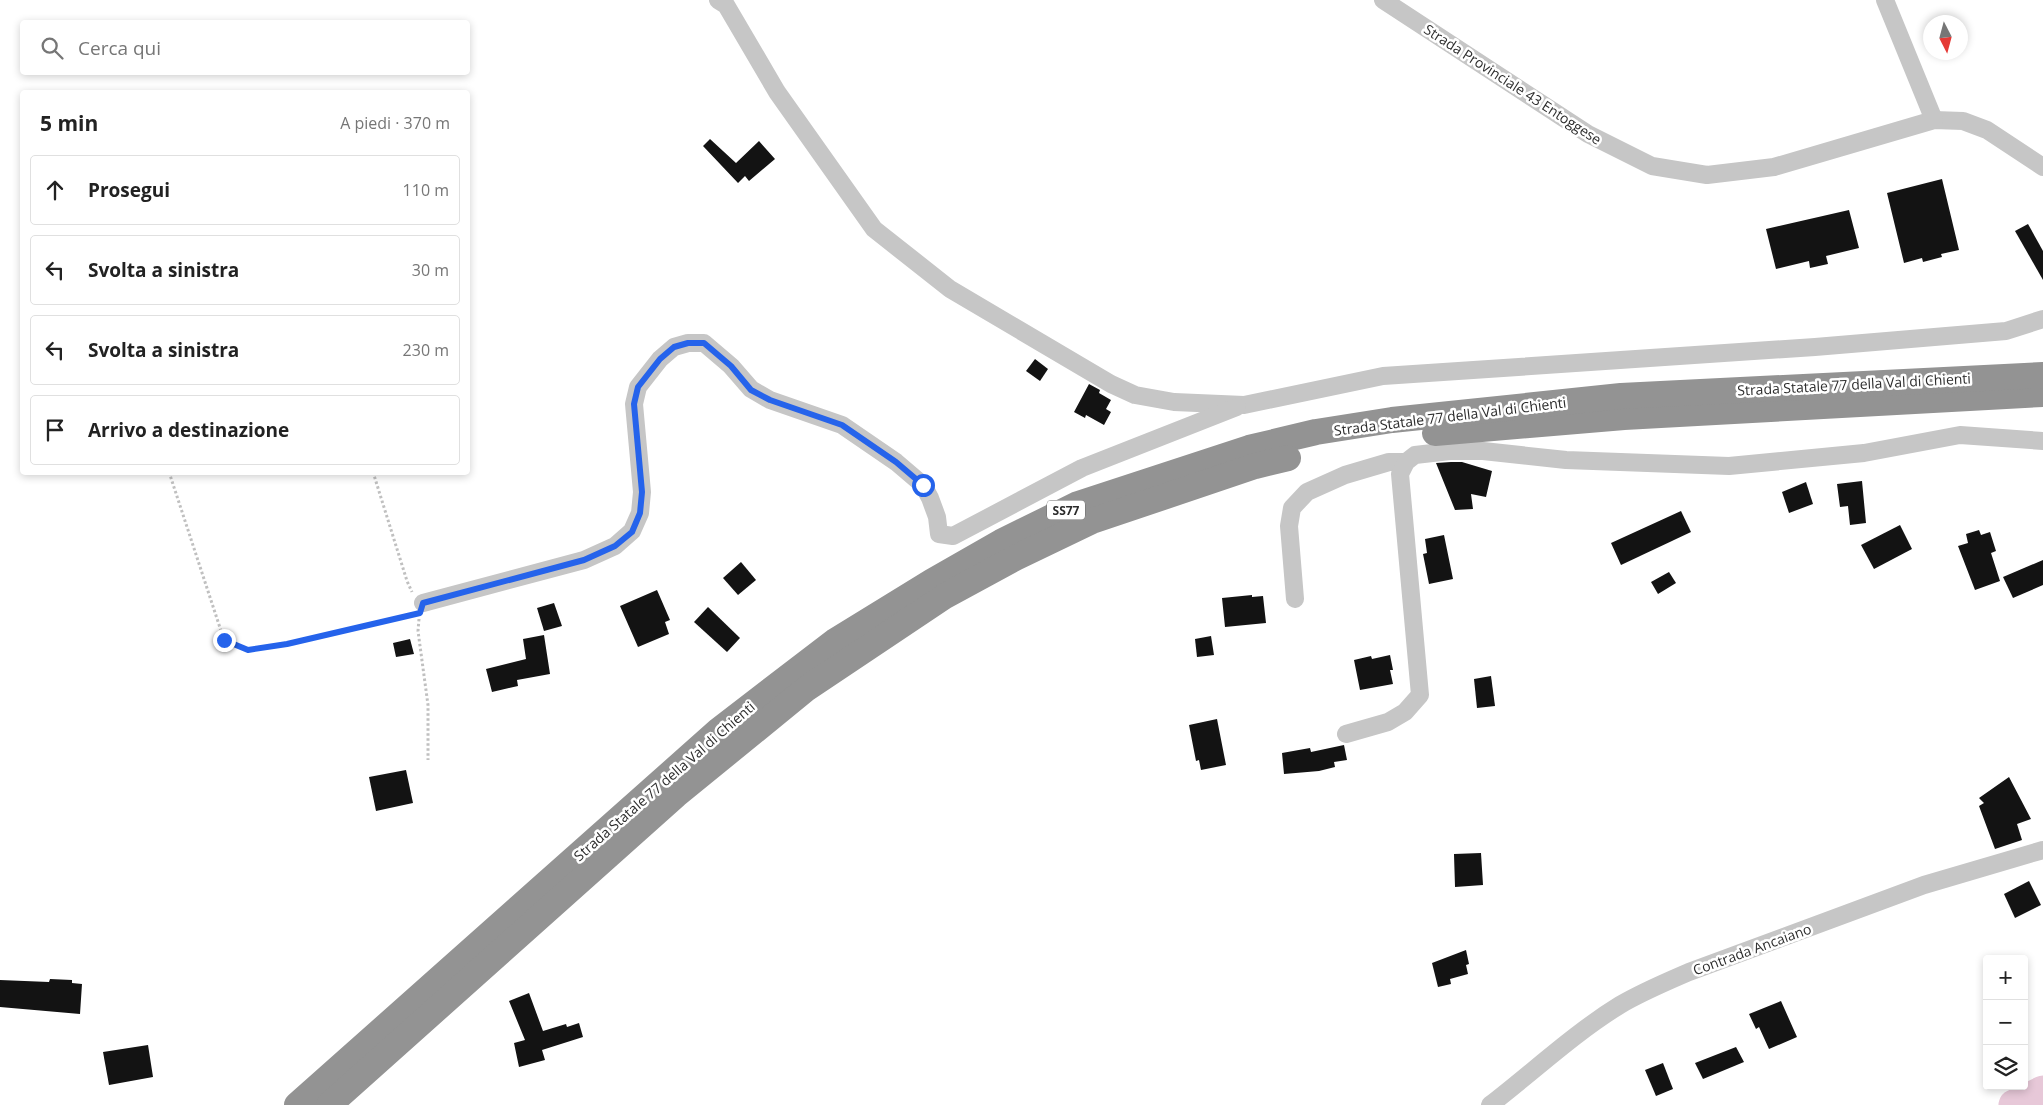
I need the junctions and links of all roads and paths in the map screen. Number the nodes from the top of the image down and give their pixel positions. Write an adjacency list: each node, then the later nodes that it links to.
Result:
1 (718, 0): 8 (street)
2 (1382, 0): 4 (street, Strada Provinciale 43 Entoggese)
3 (1886, 0): 4 (street)
4 (1934, 120): 5 (street, Strada Provinciale 43 Entoggese)
5 (2043, 168)
6 (2043, 319): 8 (street)
7 (2036, 385): 18 (highway, Strada Statale 77 della Val di Chienti / SS77); 19 (highway, Strada Statale 77 della Val di Chienti / SS77)
8 (1244, 405): 14 (street)
9 (2043, 441): 10 (street)
10 (1406, 462): 13 (street); 15 (street)
11 (171, 475): 16 (path)
12 (373, 475): 14 (path)
13 (1295, 599)
14 (423, 603)
15 (1346, 734)
16 (428, 760)
17 (2043, 850): 20 (street, Contrada Ancaiano)
18 (297, 1105)
19 (329, 1105)
20 (1490, 1105)

